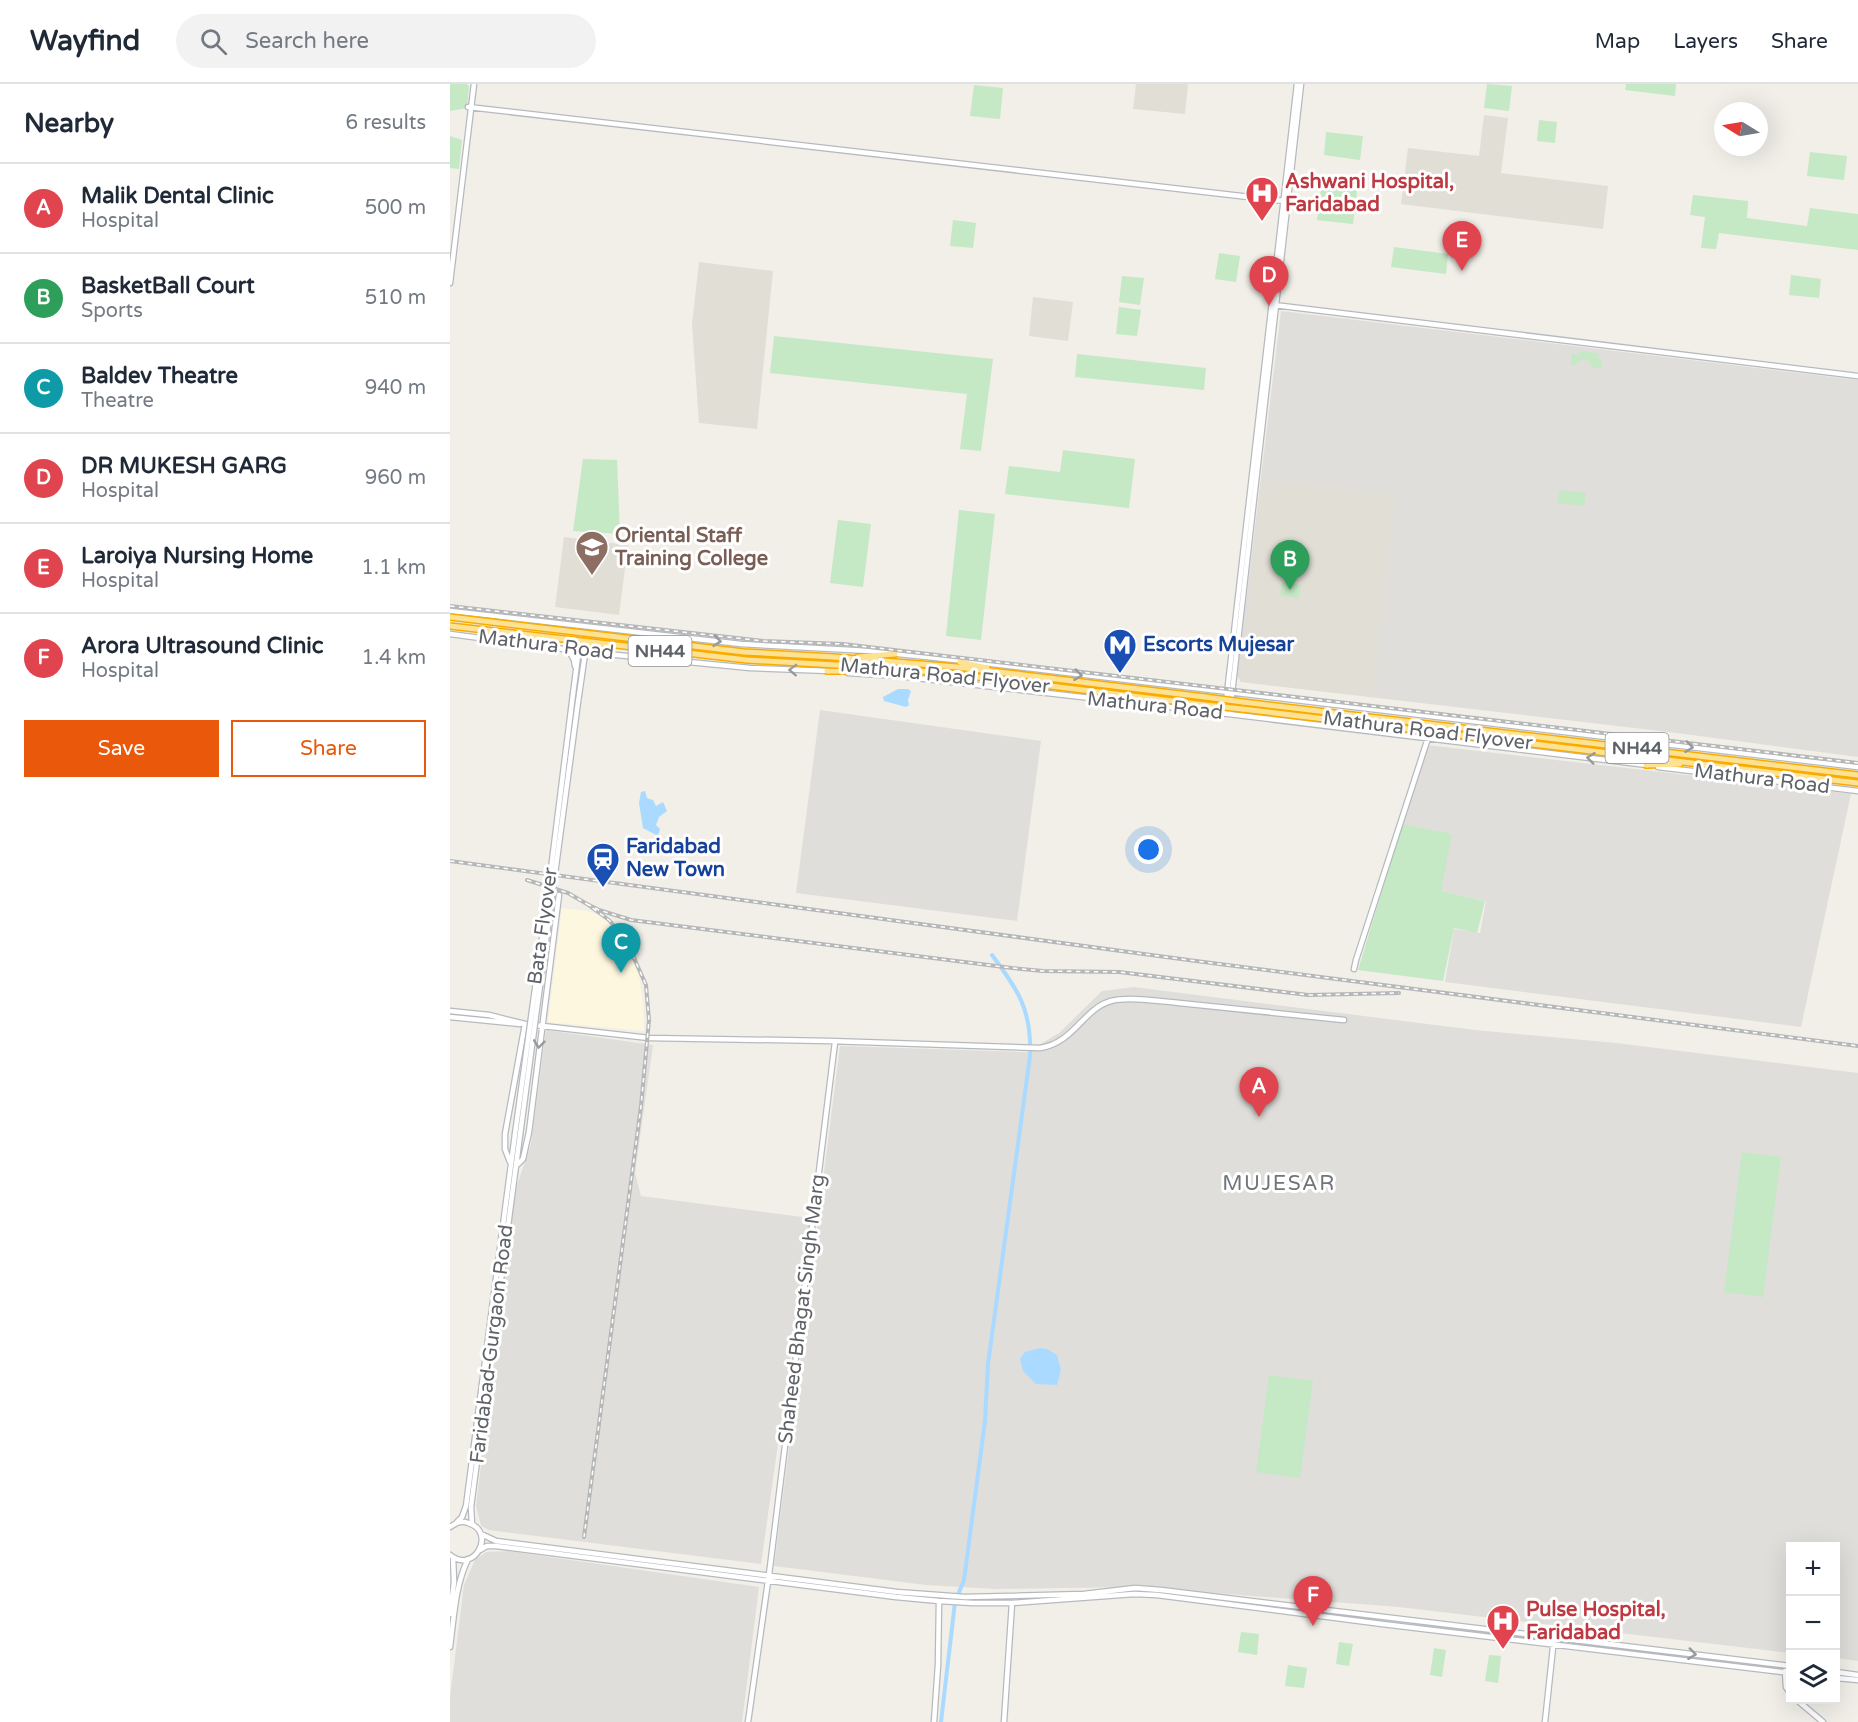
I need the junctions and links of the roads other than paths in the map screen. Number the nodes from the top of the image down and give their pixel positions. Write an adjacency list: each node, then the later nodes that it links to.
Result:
1 (473, 84): 3 (street)
2 (1299, 84): 4 (street); 7 (street)
3 (470, 107): 4 (street); 5 (street); 6 (street)
4 (1284, 201): 7 (street)
5 (450, 257)
6 (450, 283)
7 (1274, 305): 8 (street); 32 (street)
8 (1858, 376)
9 (450, 611): 11 (street, Mathura Road)
10 (450, 617): 24 (highway, Mathura Road Flyover / NH44, bridge)
11 (559, 624): 13 (street, Mathura Road); 17 (street)
12 (450, 626): 27 (highway, Mathura Road Flyover / NH44, bridge)
13 (581, 626): 14 (street, Mathura Road); 19 (street)
14 (589, 627): 15 (street, Mathura Road); 20 (street)
15 (609, 629): 22 (street); 23 (street, Mathura Road, one-way to 23)
16 (450, 634): 17 (street, Mathura Road)
17 (557, 648): 18 (street, Mathura Road)
18 (568, 649): 19 (street, Mathura Road); 30 (street)
19 (578, 651): 20 (street, Mathura Road); 30 (street)
20 (586, 652): 21 (street, Mathura Road); 26 (street)
21 (596, 653): 22 (street, Mathura Road); 26 (street)
22 (606, 654): 28 (street, Mathura Road, one-way to 22)
23 (895, 654): 24 (highway); 25 (street, Mathura Road)
24 (848, 658): 29 (highway, NH44)
25 (960, 662): 29 (highway); 32 (street, Mathura Road, one-way to 32)
26 (584, 664): 31 (street)
27 (895, 669): 28 (highway); 35 (highway, Mathura Road Flyover / NH44, bridge)
28 (827, 671): 33 (street, Mathura Road)
29 (1007, 674): 38 (highway, Mathura Road Flyover / NH44, bridge)
30 (576, 675): 31 (street, Bata Flyover)
31 (576, 694): 49 (street, Bata Flyover, bridge); 49 (street, Bata Flyover, bridge)
32 (1229, 694): 33 (street); 37 (street, Mathura Road, one-way to 37)
33 (1227, 714): 34 (street, Mathura Road)
34 (1428, 738): 36 (street, Mathura Road, one-way to 34); 42 (street)
35 (1690, 763): 36 (highway); 39 (highway, Mathura Road / NH44)
36 (1646, 765): 40 (street, Mathura Road)
37 (1858, 767)
38 (1858, 775)
39 (1858, 783)
40 (1858, 791)
41 (559, 895): 47 (street)
42 (1354, 969)
43 (450, 1011): 46 (street)
44 (450, 1017): 46 (street)
45 (1344, 1020): 48 (street)
46 (525, 1024): 47 (street); 50 (street)
47 (542, 1026): 48 (street); 50 (street, one-way to 50)
48 (835, 1042): 59 (street, Shaheed Bhagat Singh Marg)
49 (517, 1134): 50 (street, Bata Flyover)
50 (514, 1165): 51 (street, Bata Flyover); 53 (street, Faridabad-Gurgaon Road)
51 (509, 1178): 52 (street, Faridabad-Gurgaon Road)
52 (457, 1522): 53 (street); 54 (street)
53 (472, 1524): 55 (street)
54 (450, 1527)
55 (481, 1534): 56 (street); 59 (street)
56 (480, 1550): 58 (street); 59 (street)
57 (451, 1556): 58 (street); 64 (street)
58 (468, 1559): 67 (street)
59 (767, 1578): 60 (street); 62 (street); 75 (street, Shaheed Bhagat Singh Marg)
60 (949, 1599): 61 (street); 62 (street)
61 (965, 1600): 63 (street); 65 (street)
62 (939, 1601): 76 (street)
63 (1012, 1603): 66 (street); 77 (street)
64 (450, 1614)
65 (1554, 1638): 66 (street); 68 (street, one-way to 68)
66 (1554, 1645): 69 (street); 78 (street)
67 (450, 1647)
68 (1786, 1666)
69 (1786, 1673)
70 (1840, 1673): 71 (street)
71 (1858, 1675)
72 (1840, 1678): 73 (street)
73 (1858, 1680)
74 (1802, 1704): 79 (street)
75 (748, 1722)
76 (934, 1722)
77 (1004, 1722)
78 (1545, 1722)
79 (1823, 1722)

